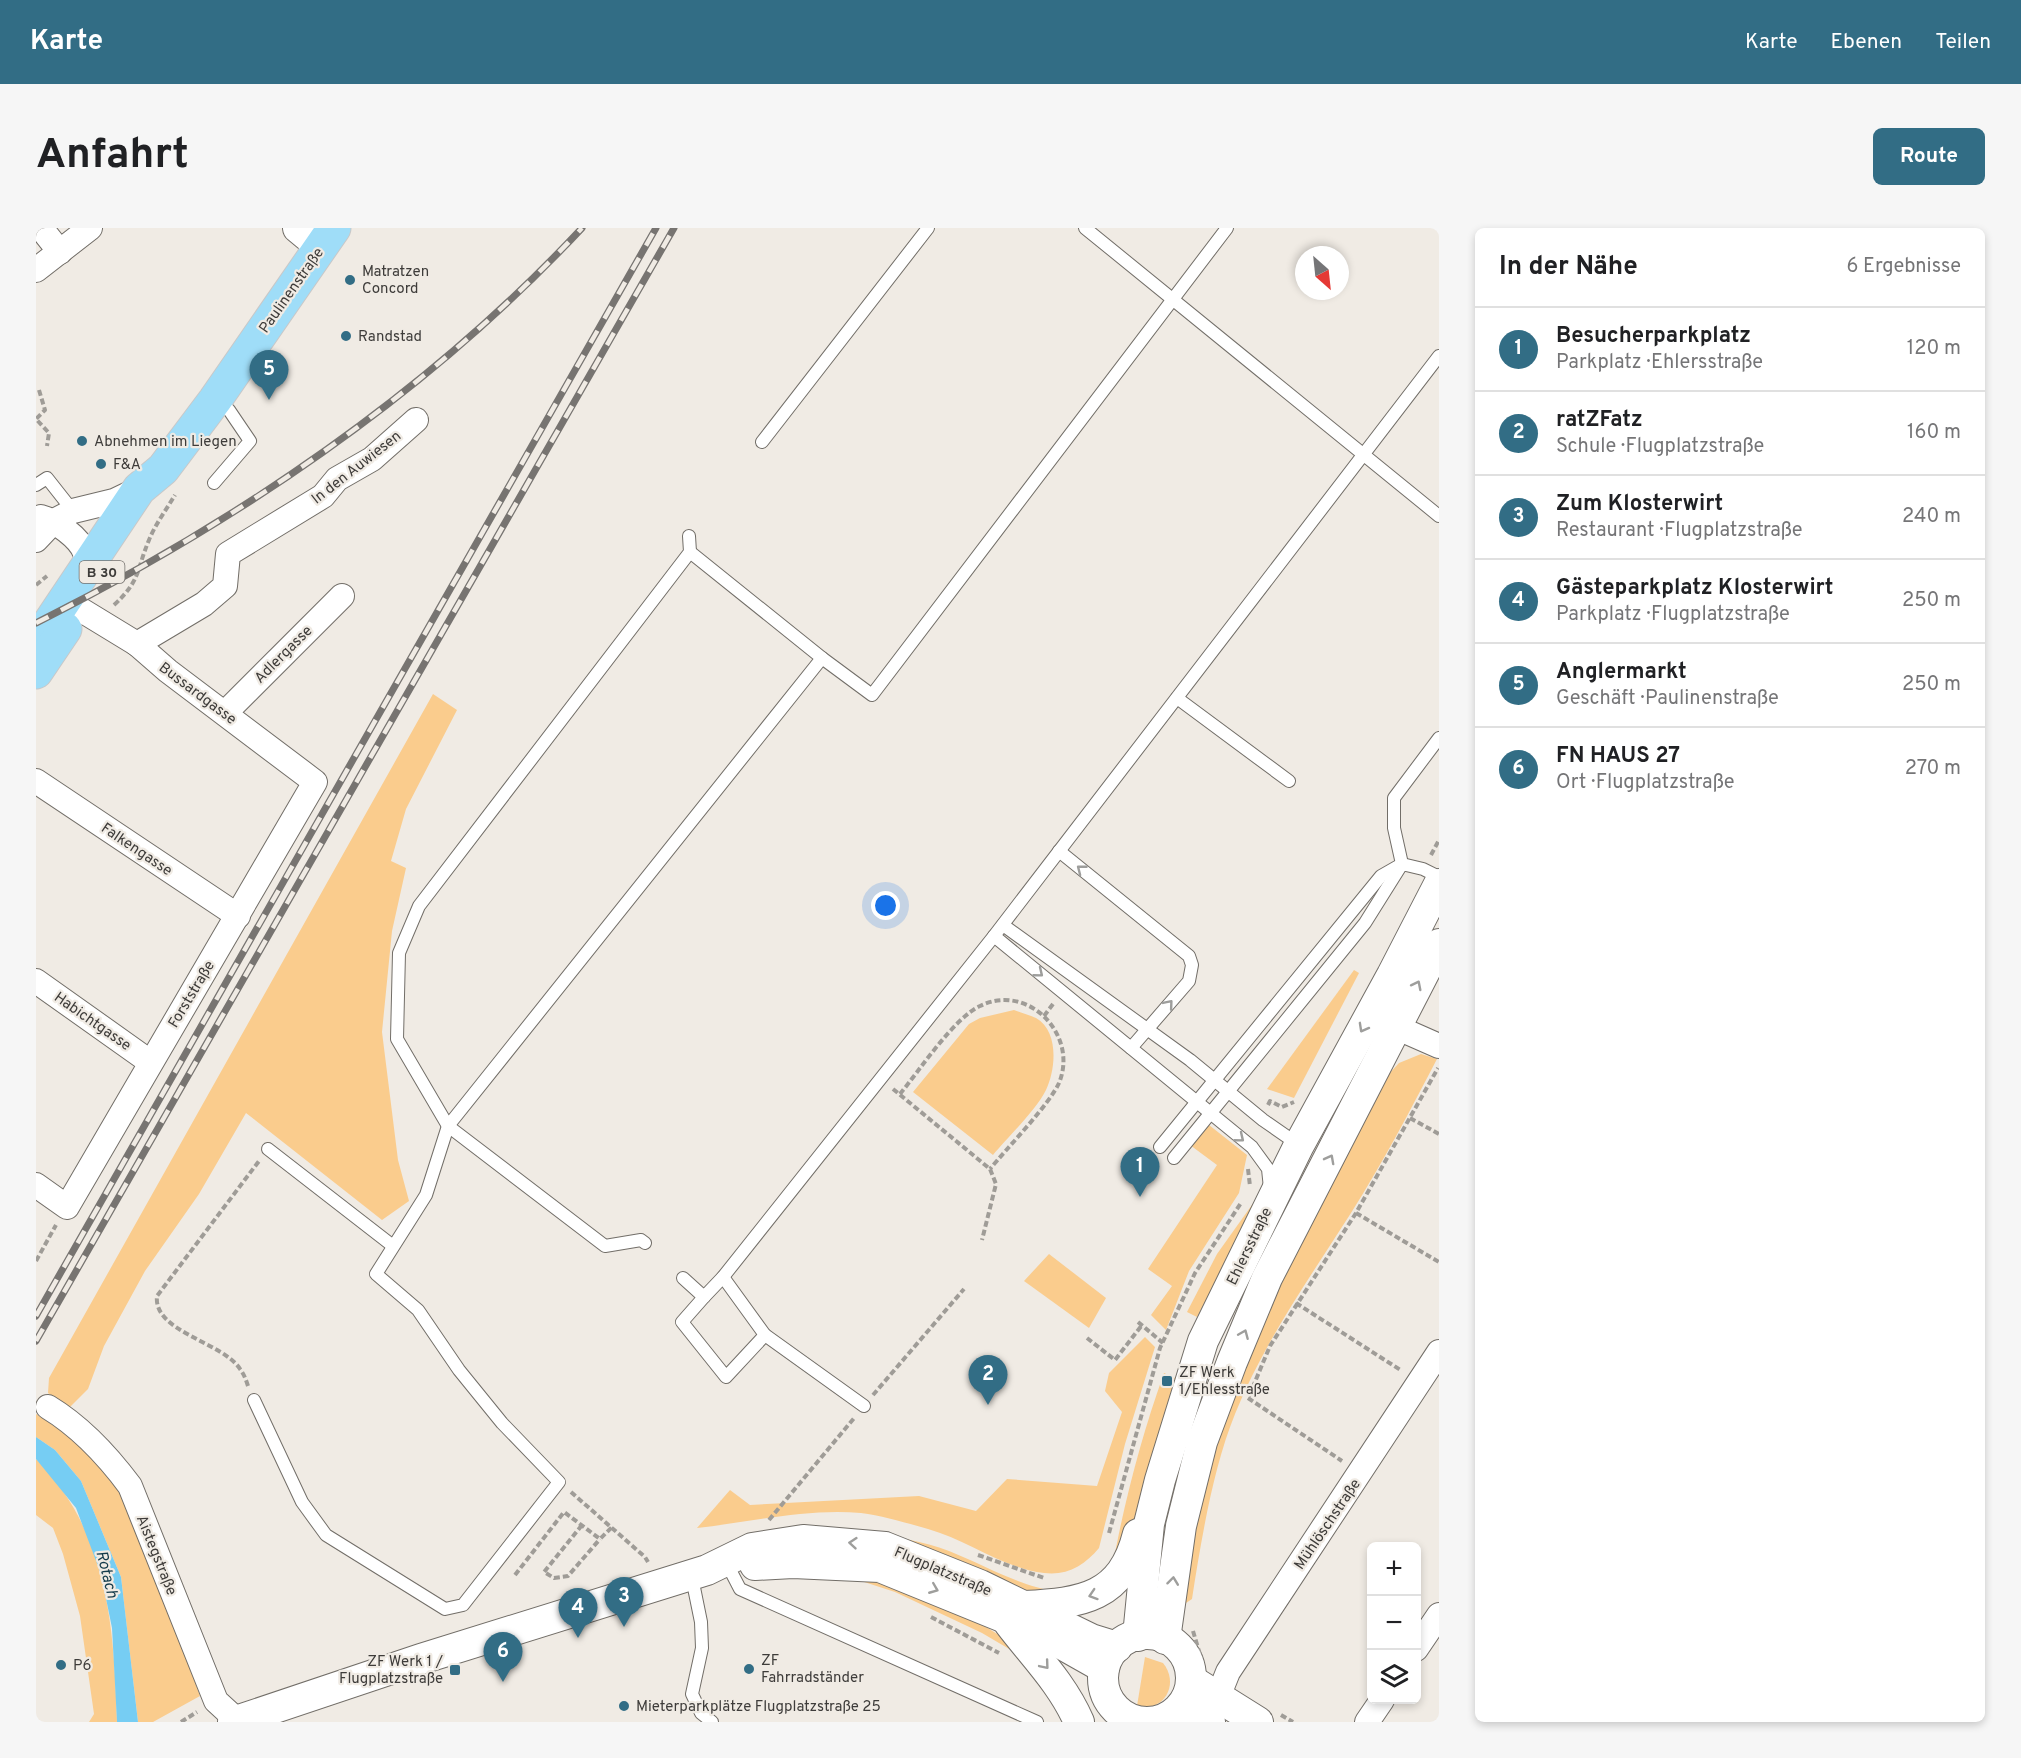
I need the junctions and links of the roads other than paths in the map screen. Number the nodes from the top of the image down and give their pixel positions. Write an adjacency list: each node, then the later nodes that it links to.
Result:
1 (41, 228): 7 (street)
2 (90, 228): 7 (street)
3 (928, 228): 13 (lane)
4 (1085, 228): 9 (lane)
5 (1227, 228): 9 (lane)
6 (318, 234): 11 (main road, Paulinenstraße / B 30)
7 (60, 252): 8 (street)
8 (36, 270)
9 (1172, 298): 14 (lane); 28 (lane)
10 (1439, 356): 14 (lane)
11 (214, 400): 15 (main road, Paulinenstraße / B 30); 16 (lane)
12 (416, 420): 27 (street, In den Auwiesen)
13 (762, 441)
14 (1363, 453): 19 (lane); 30 (lane)
15 (151, 479): 18 (street); 23 (main road, Paulinenstraße / B 30); 25 (main road, Paulinenstraße / B 30)
16 (214, 483)
17 (36, 485): 18 (lane)
18 (54, 516): 21 (street); 23 (street)
19 (1439, 516)
20 (689, 536): 22 (lane)
21 (36, 540)
22 (690, 552): 28 (lane); 54 (lane)
23 (84, 573): 26 (main road, Paulinenstraße / B 30)
24 (342, 596): 31 (street, Adlergasse)
25 (78, 608): 27 (street, Bussardgasse); 29 (main road, Paulinenstraße / B 30)
26 (36, 643)
27 (137, 644): 31 (street, Bussardgasse)
28 (822, 658): 54 (lane)
29 (36, 672)
30 (1177, 698): 34 (lane); 36 (lane)
31 (225, 713): 35 (street, Bussardgasse)
32 (1439, 738): 37 (lane)
33 (36, 781): 40 (street, Falkengasse)
34 (1289, 781)
35 (315, 782): 40 (street, Forststraße)
36 (1059, 851): 41 (lane); 46 (lane, one-way to 36)
37 (1402, 864): 38 (lane); 50 (lane); 51 (lane)
38 (1439, 877)
39 (1439, 884): 55 (street, Ehlersstraße, one-way to 55)
40 (238, 916): 49 (street, Forststraße)
41 (1003, 925): 42 (lane); 46 (lane)
42 (994, 936): 48 (lane, one-way to 48); 63 (lane)
43 (1439, 944): 45 (street, Ehlersstraße, one-way to 43)
44 (36, 981): 49 (street, Habichtgasse)
45 (1398, 1028): 47 (street); 78 (street, Ehlersstraße, one-way to 45)
46 (1148, 1029): 48 (lane); 50 (lane)
47 (1439, 1046)
48 (1131, 1048): 52 (lane)
49 (150, 1062): 59 (street, Forststraße)
50 (1214, 1080): 51 (lane); 52 (lane)
51 (1229, 1093): 53 (lane); 55 (lane)
52 (1196, 1101): 53 (lane); 56 (lane)
53 (1210, 1113): 58 (lane); 60 (lane, one-way to 60)
54 (448, 1126): 61 (lane); 62 (lane)
55 (1299, 1145): 60 (street, Ehlersstraße)
56 (1161, 1147)
57 (268, 1149): 62 (lane)
58 (1174, 1158)
59 (36, 1185)
60 (1255, 1195): 68 (street, Ehlersstraße)
61 (645, 1243)
62 (393, 1246): 69 (lane)
63 (723, 1277): 65 (lane); 66 (lane)
64 (683, 1278): 65 (lane)
65 (704, 1297): 66 (lane)
66 (765, 1335): 70 (lane)
67 (1439, 1352): 80 (street, Mühlöschstraße)
68 (1197, 1356): 74 (street, one-way to 74); 78 (street, Ehlersstraße)
69 (254, 1400)
70 (864, 1406)
71 (48, 1407): 82 (street, Aistegstraße)
72 (725, 1561): 73 (street, Flugplatzstraße); 74 (street, Flugplatzstraße); 84 (lane)
73 (691, 1574): 82 (street, Flugplatzstraße); 83 (lane)
74 (1015, 1613): 78 (street, Flugplatzstraße); 85 (street, one-way to 85)
75 (1439, 1616): 76 (street)
76 (1421, 1642)
77 (1191, 1680): 78 (street); 80 (street); 81 (street)
78 (1124, 1681): 81 (street, Flugplatzstraße)
79 (1379, 1704): 87 (street)
80 (1214, 1709): 81 (street); 86 (street)
81 (1165, 1717)
82 (237, 1721)
83 (712, 1722)
84 (1037, 1722)
85 (1079, 1722)
86 (1258, 1722)
87 (1367, 1722)

